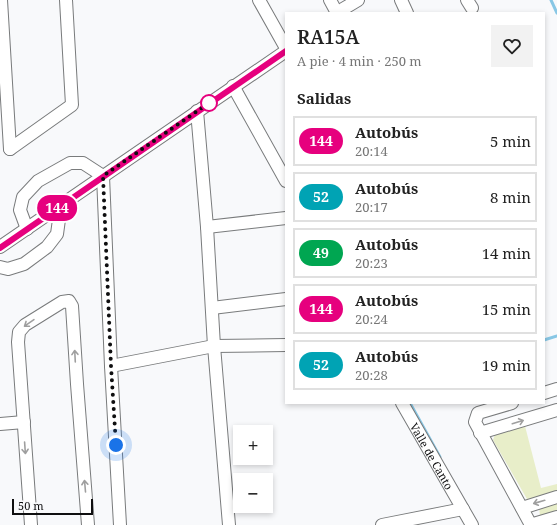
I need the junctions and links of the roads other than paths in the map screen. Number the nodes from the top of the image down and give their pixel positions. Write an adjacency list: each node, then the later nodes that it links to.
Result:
1 (1, 0): 2 (street)
2 (66, 0)
3 (259, 0): 10 (street)
4 (330, 0): 7 (street)
5 (358, 0): 8 (street)
6 (401, 0): 9 (street)
7 (336, 12)
8 (341, 12)
9 (407, 12)
10 (285, 48)
11 (285, 51): 12 (street)
12 (233, 86): 13 (street); 15 (street)
13 (197, 111): 14 (street); 18 (street)
14 (103, 176): 16 (street); 19 (street); 28 (street)
15 (285, 179)
16 (62, 205): 19 (street); 23 (street)
17 (285, 218): 18 (street)
18 (207, 227): 25 (street)
19 (27, 229): 21 (street)
20 (0, 237): 21 (street)
21 (14, 239): 22 (street)
22 (0, 248)
23 (0, 267)
24 (285, 299): 25 (street)
25 (212, 308): 27 (street)
26 (285, 345): 27 (street)
27 (214, 346): 28 (street); 45 (street)
28 (111, 366): 44 (street)
29 (557, 389): 30 (street)
30 (545, 393)
31 (403, 404): 39 (street, Valle de Canto)
32 (509, 404): 36 (street)
33 (557, 410): 36 (street, one-way to 33)
34 (24, 422): 35 (street); 42 (street, one-way to 42); 43 (street, one-way to 34)
35 (0, 424)
36 (480, 433): 38 (street)
37 (557, 497): 38 (street, one-way to 38)
38 (522, 508): 48 (street)
39 (463, 509): 41 (street); 47 (street, Valle de Canto)
40 (557, 517): 48 (street)
41 (400, 524): 46 (street)
42 (31, 525)
43 (88, 525)
44 (120, 525)
45 (229, 525)
46 (382, 525)
47 (472, 525)
48 (531, 525)

